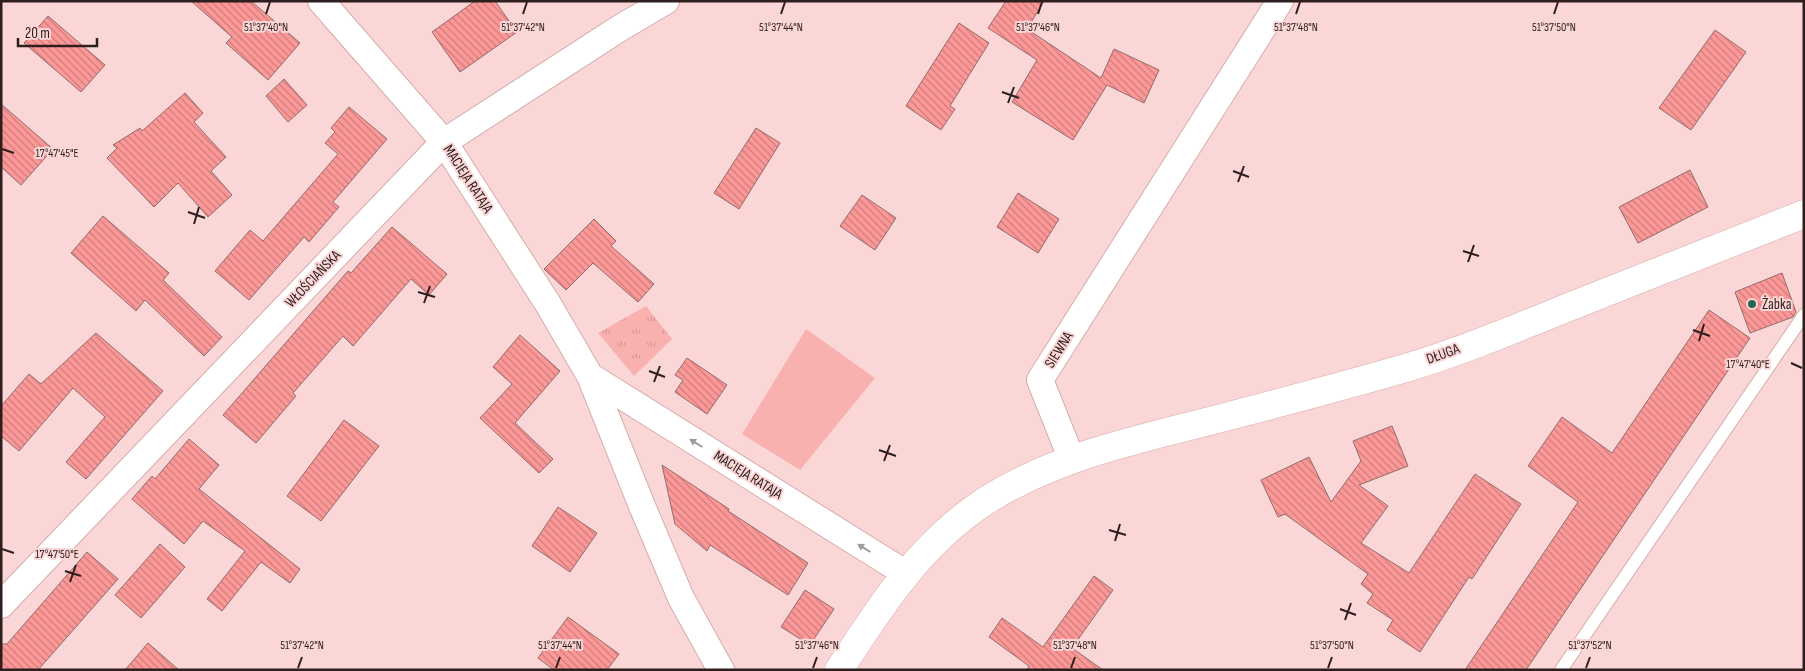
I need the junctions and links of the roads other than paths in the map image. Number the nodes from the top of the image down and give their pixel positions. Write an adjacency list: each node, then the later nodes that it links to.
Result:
1 (321, 1): 4 (street, MACIEJA RATAJA)
2 (666, 1): 4 (street, WŁOŚCIAŃSKA)
3 (1280, 1): 8 (street, SIEWNA)
4 (444, 142): 7 (street, MACIEJA RATAJA); 10 (street, WŁOŚCIAŃSKA)
5 (1804, 214): 8 (street, DŁUGA)
6 (1804, 315): 13 (lane)
7 (590, 376): 9 (street, MACIEJA RATAJA, one-way to 7); 11 (street, MACIEJA RATAJA)
8 (1072, 460): 9 (street)
9 (905, 574): 12 (street)
10 (1, 605)
11 (721, 670)
12 (839, 670)
13 (1560, 670)

